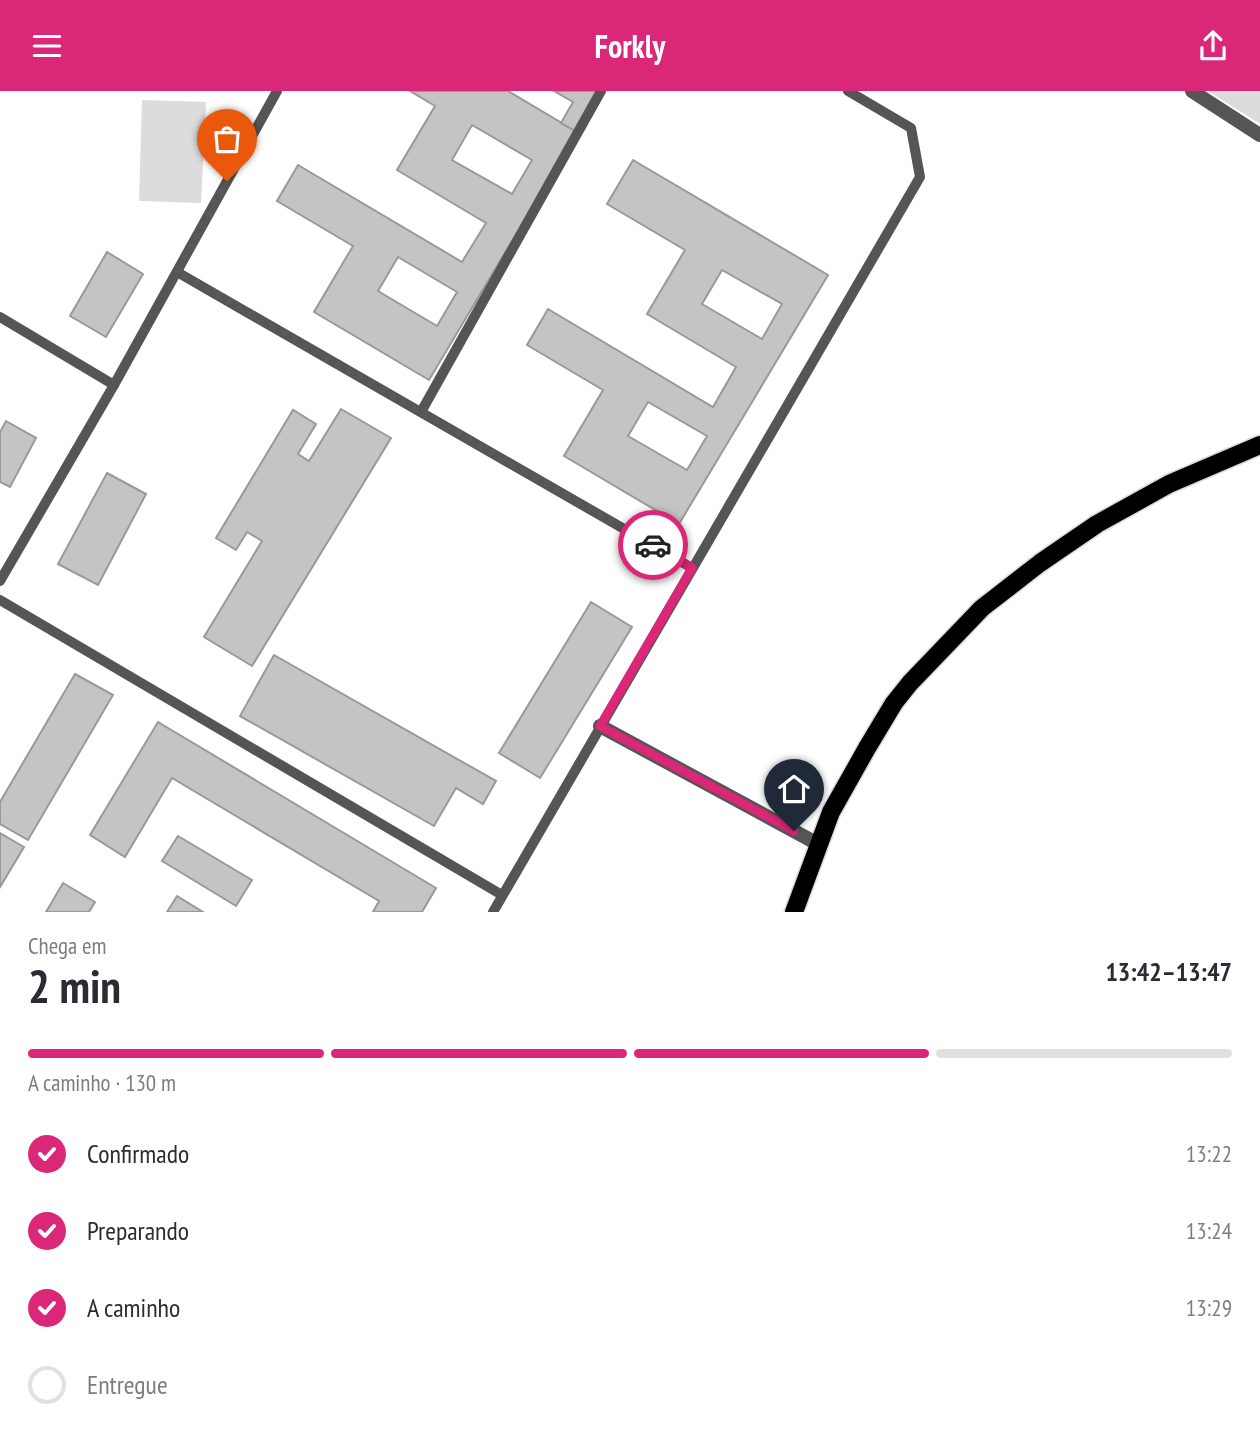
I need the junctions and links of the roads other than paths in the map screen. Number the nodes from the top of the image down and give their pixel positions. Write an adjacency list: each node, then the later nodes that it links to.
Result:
1 (277, 91): 6 (lane)
2 (601, 91): 9 (lane)
3 (848, 91): 11 (lane)
4 (1192, 91): 5 (street)
5 (1260, 135)
6 (177, 272): 8 (lane); 9 (lane)
7 (0, 317): 8 (lane)
8 (114, 385): 12 (lane)
9 (421, 412): 11 (lane)
10 (1260, 445): 15 (main road)
11 (692, 568): 14 (lane)
12 (0, 581)
13 (0, 600): 16 (lane)
14 (600, 726): 15 (street); 16 (lane)
15 (818, 844): 18 (main road)
16 (502, 895): 17 (lane)
17 (492, 912)
18 (794, 912)

